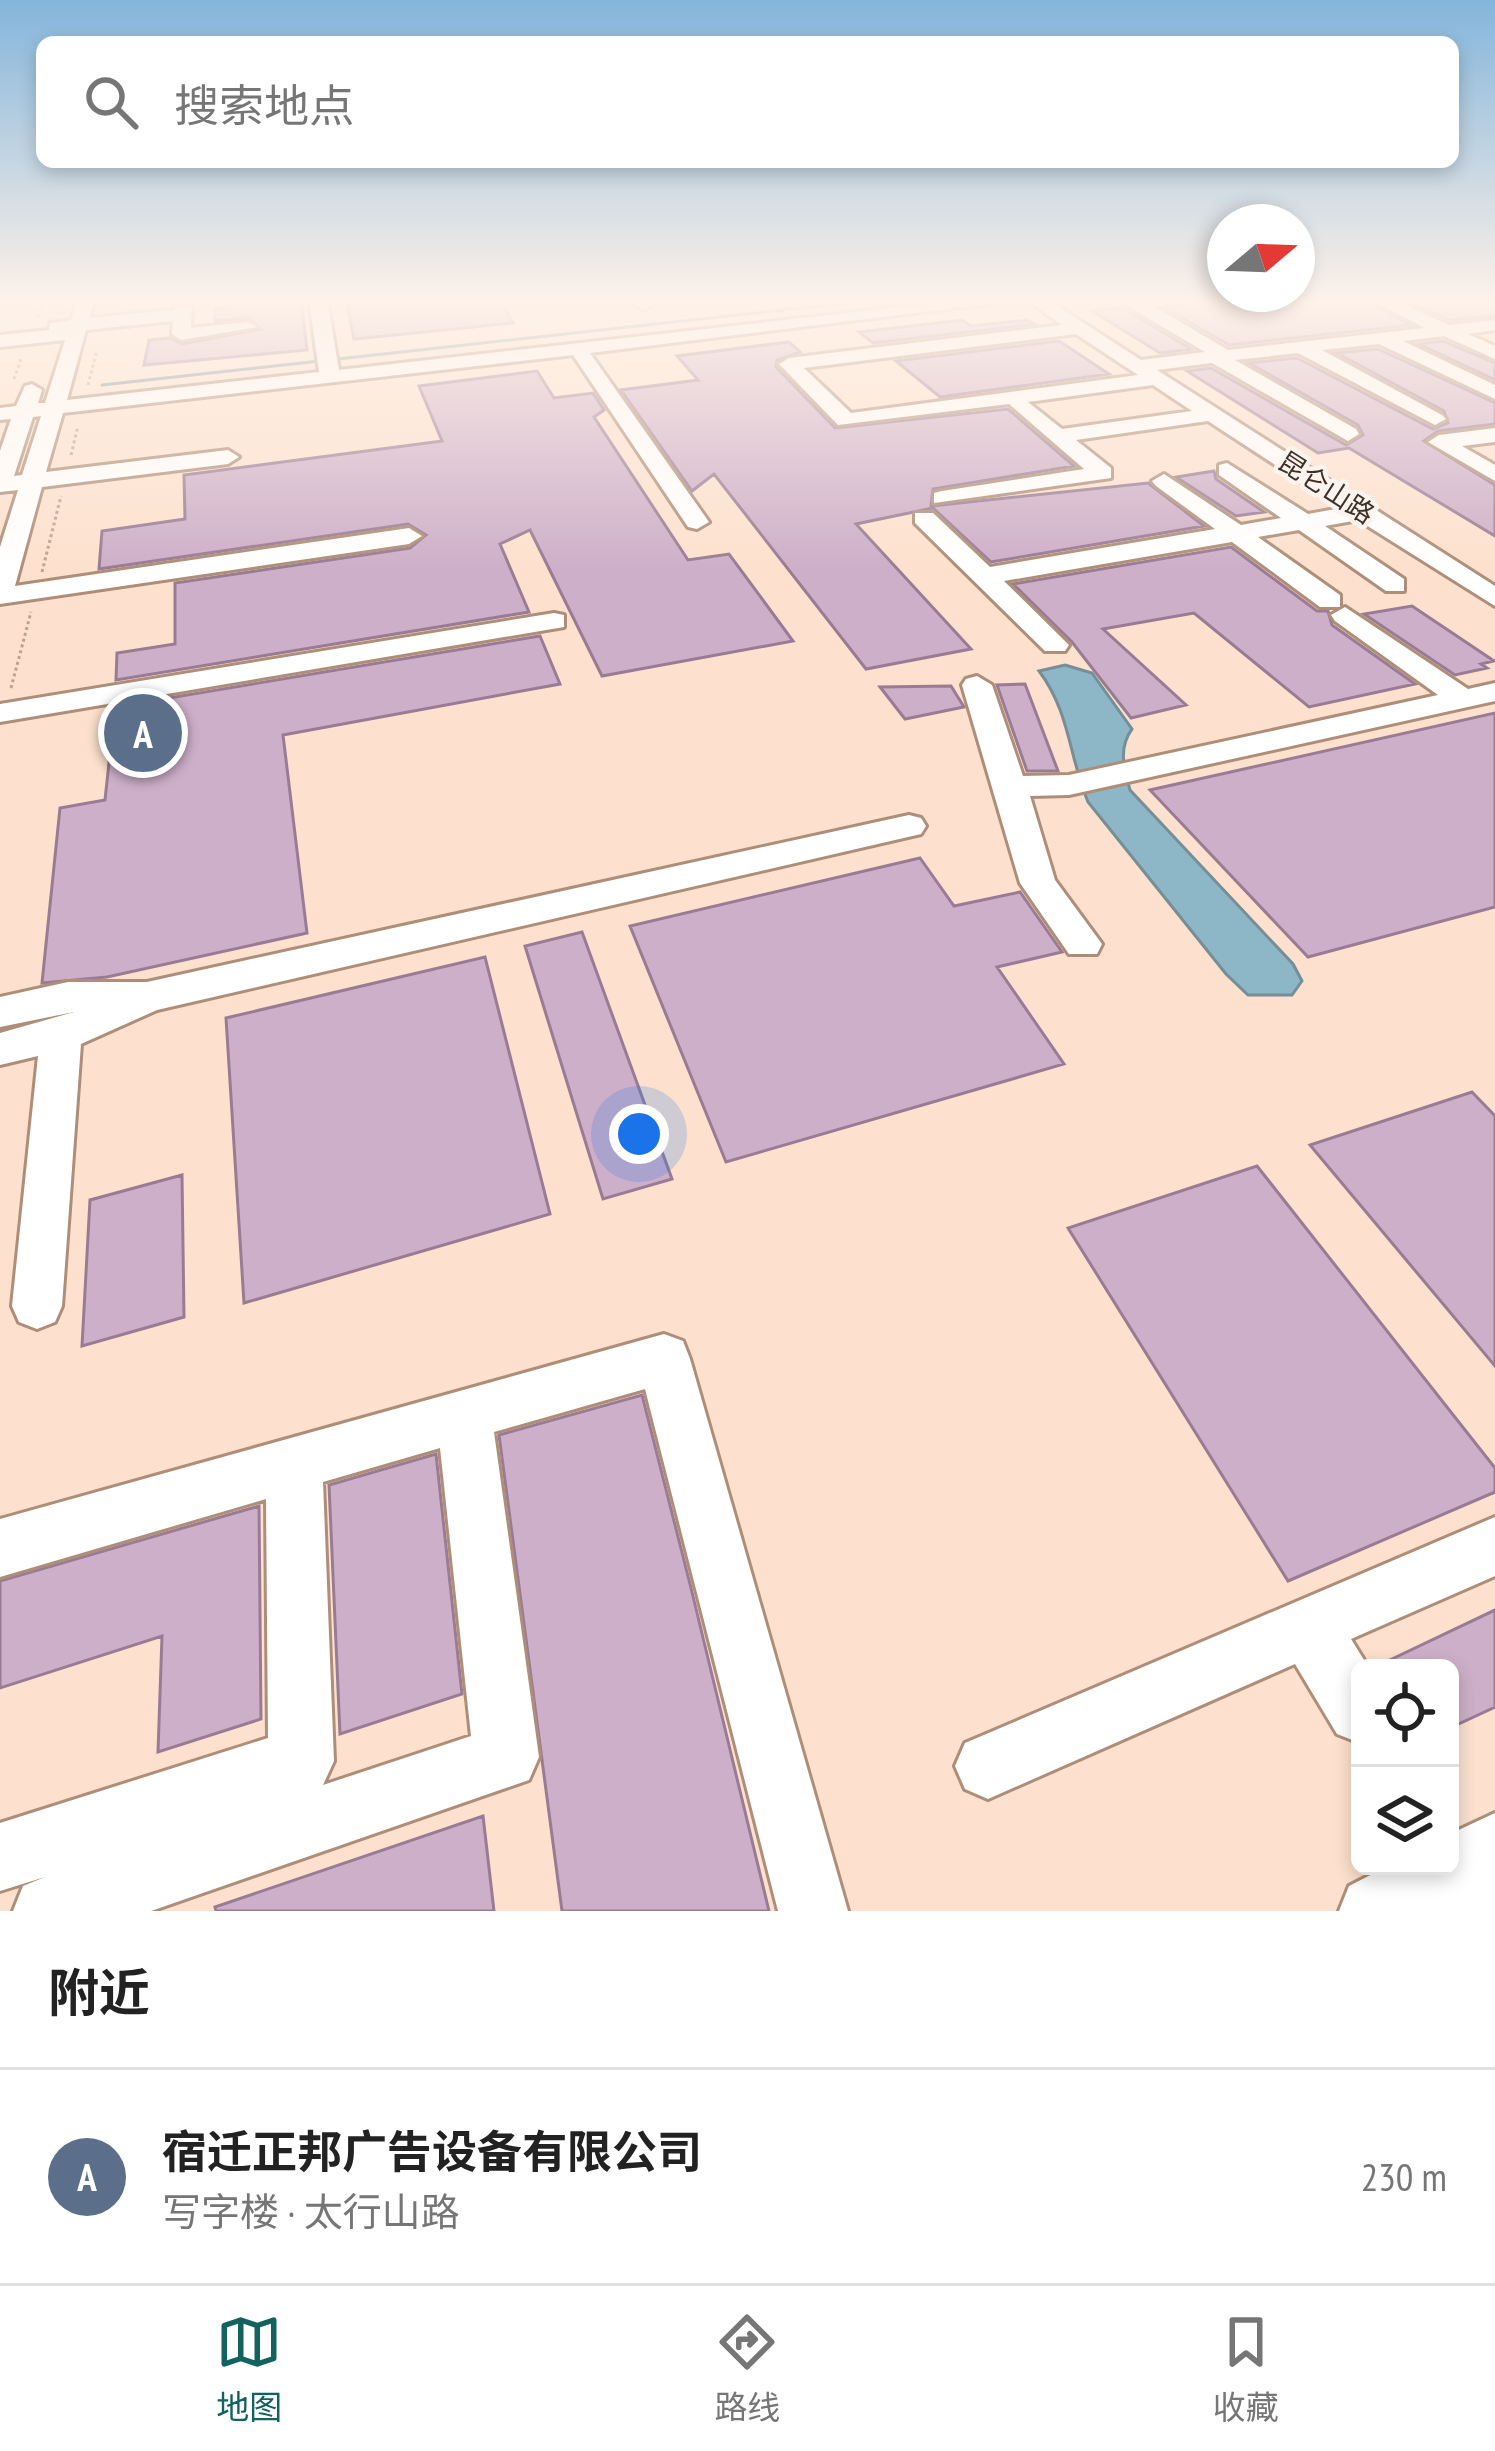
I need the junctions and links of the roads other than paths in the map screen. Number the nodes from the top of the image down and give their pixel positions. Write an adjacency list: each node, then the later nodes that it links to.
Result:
1 (35, 389): 15 (street)
2 (55, 389): 14 (street)
3 (178, 389): 14 (street)
4 (606, 389): 30 (street)
5 (815, 389): 12 (street)
6 (851, 389): 12 (street)
7 (1076, 389): 11 (street)
8 (1174, 389): 17 (street, 昆仑山路)
9 (1274, 389): 19 (street)
10 (1381, 389): 18 (street)
11 (1070, 390): 12 (street)
12 (865, 402)
13 (1019, 405): 21 (street)
14 (54, 408): 15 (street); 25 (street)
15 (25, 411): 16 (street); 27 (street)
16 (0, 414)
17 (1213, 414): 21 (street); 28 (street, 昆仑山路)
18 (1435, 418)
19 (1348, 434)
20 (1495, 435): 24 (street)
21 (1058, 436): 33 (street)
22 (229, 457): 25 (street)
23 (1227, 470): 29 (street)
24 (1495, 474)
25 (33, 481): 27 (street); 35 (street)
26 (1164, 482): 31 (street)
27 (0, 483)
28 (1363, 512): 29 (street); 36 (street, 昆仑山路)
29 (1304, 521): 31 (street); 34 (street)
30 (697, 522)
31 (1235, 533): 33 (street); 40 (street)
32 (409, 536): 35 (street)
33 (984, 576): 38 (street)
34 (1395, 585)
35 (0, 593)
36 (1494, 597)
37 (554, 621): 41 (street)
38 (1055, 644)
39 (977, 685): 42 (street)
40 (1479, 695): 42 (street)
41 (2, 713)
42 (1010, 787): 44 (street)
43 (909, 826): 45 (street)
44 (1084, 944)
45 (146, 997): 46 (street); 47 (street)
46 (0, 1012)
47 (61, 1035): 48 (street); 49 (street)
48 (0, 1048)
49 (38, 1306)
50 (464, 1414): 51 (street); 59 (street); 60 (street)
51 (294, 1463): 53 (street); 57 (street)
52 (1495, 1546): 54 (street)
53 (0, 1548)
54 (1307, 1628): 55 (street); 56 (street)
55 (1351, 1698)
56 (988, 1766)
57 (0, 1857)
58 (1464, 1870): 61 (street)
59 (48, 1911)
60 (813, 1911)
61 (1374, 1911)

